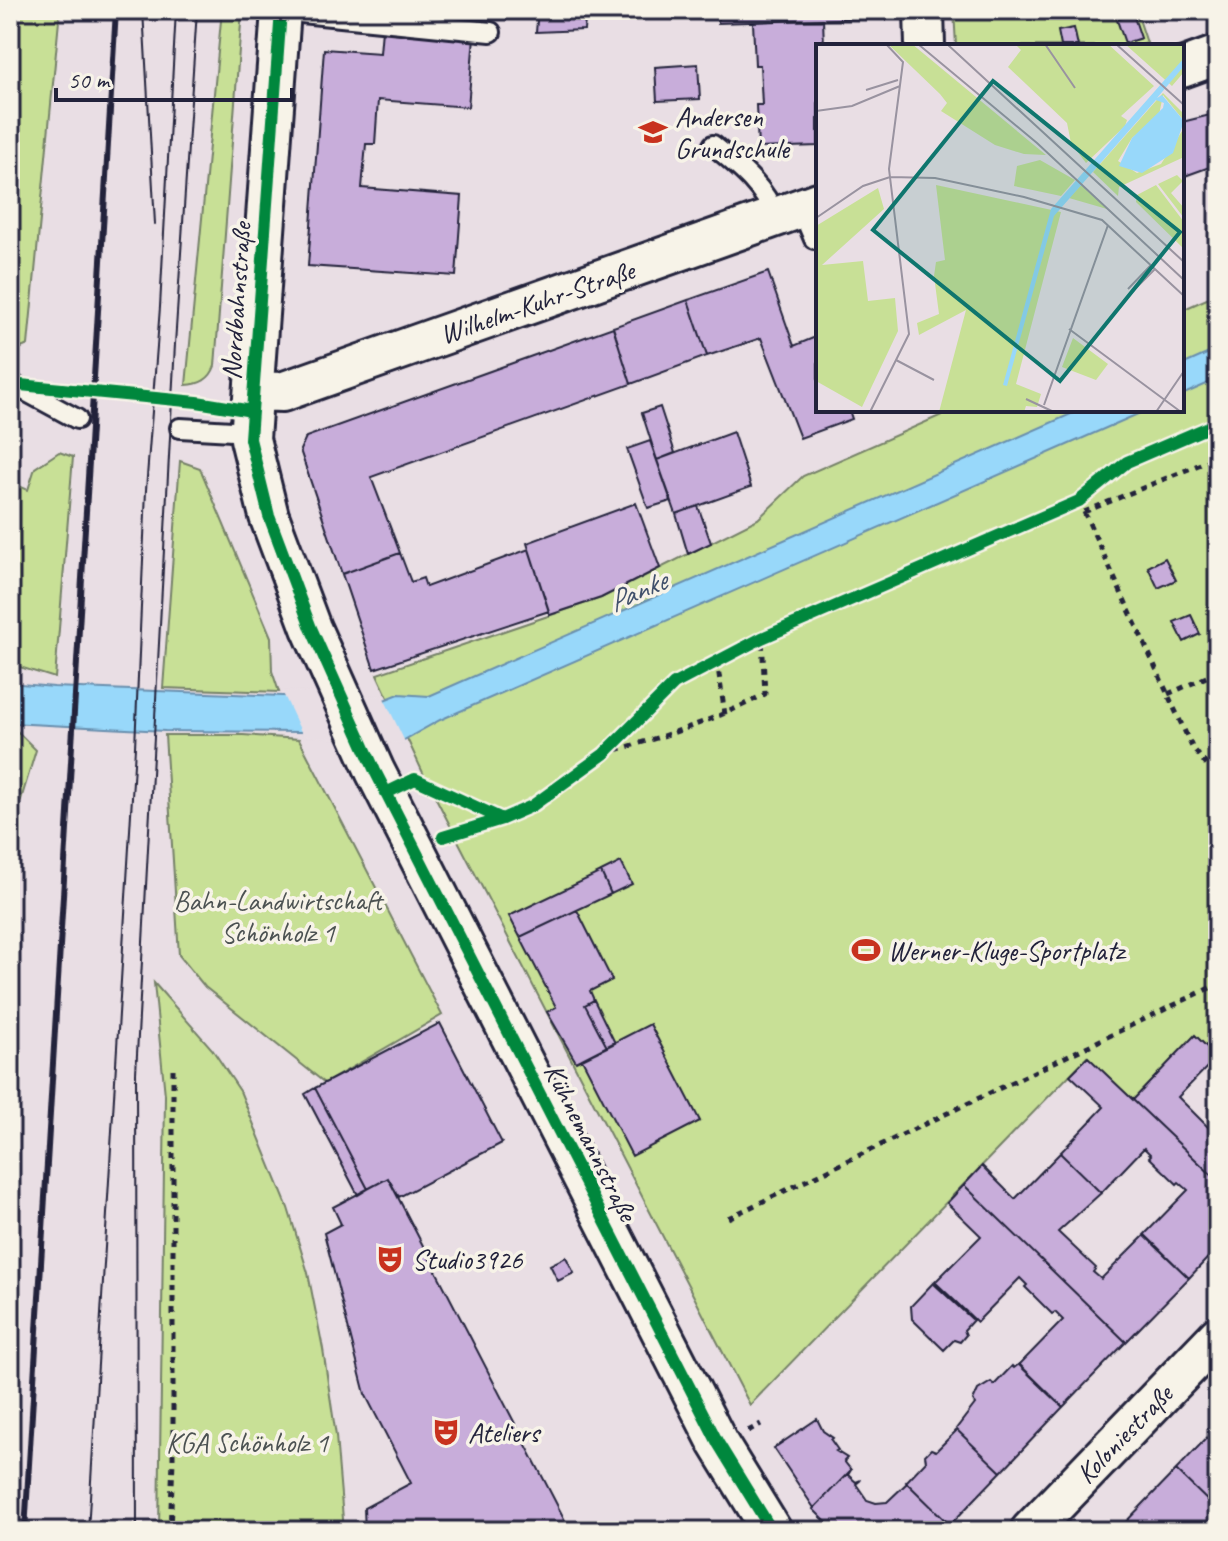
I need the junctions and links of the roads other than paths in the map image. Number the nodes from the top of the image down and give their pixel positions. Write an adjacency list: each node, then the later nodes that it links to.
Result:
1 (281, 10): 3 (lane); 10 (street, Nordbahnstraße)
2 (924, 10): 4 (street)
3 (491, 32)
4 (925, 44)
5 (1218, 55): 6 (street)
6 (1184, 67)
7 (713, 145): 8 (lane)
8 (802, 217): 10 (street, Wilhelm-Kuhr-Straße)
9 (14, 385): 11 (lane)
10 (254, 391): 13 (street, Nordbahnstraße)
11 (77, 419)
12 (180, 428): 13 (lane)
13 (250, 432): 14 (street, Nordbahnstraße)
14 (331, 677): 16 (street, Kühnemannstraße)
15 (1218, 1336): 17 (street, Koloniestraße)
16 (772, 1531)
17 (1030, 1531)

